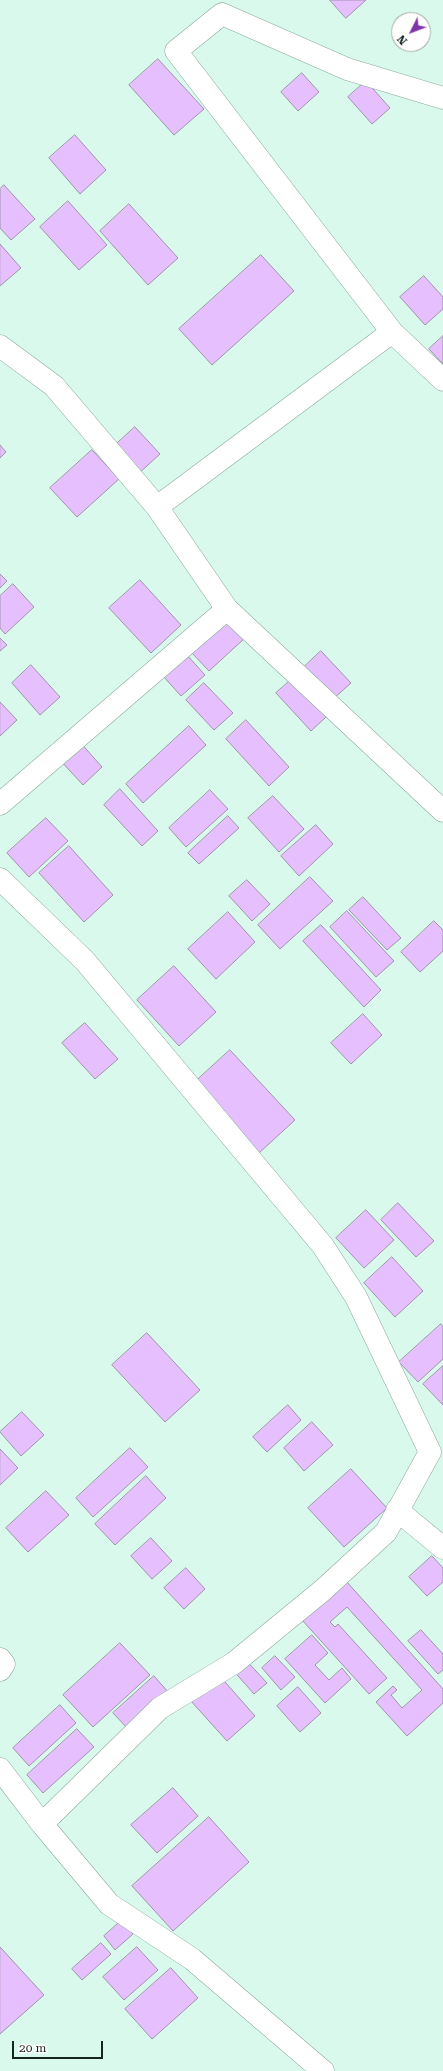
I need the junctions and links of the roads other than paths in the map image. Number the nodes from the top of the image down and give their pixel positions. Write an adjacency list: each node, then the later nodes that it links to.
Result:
1 (443, 98): 2 (street)
2 (392, 332): 4 (street); 5 (street)
3 (2, 351): 5 (street)
4 (443, 380)
5 (157, 507): 6 (street)
6 (227, 608): 7 (street); 8 (street)
7 (0, 804)
8 (443, 811)
9 (0, 880): 10 (street)
10 (397, 1510): 11 (street); 15 (street)
11 (443, 1548)
12 (0, 1659): 13 (street)
13 (0, 1670)
14 (0, 1769): 15 (street)
15 (42, 1824): 16 (street)
16 (323, 2071)

